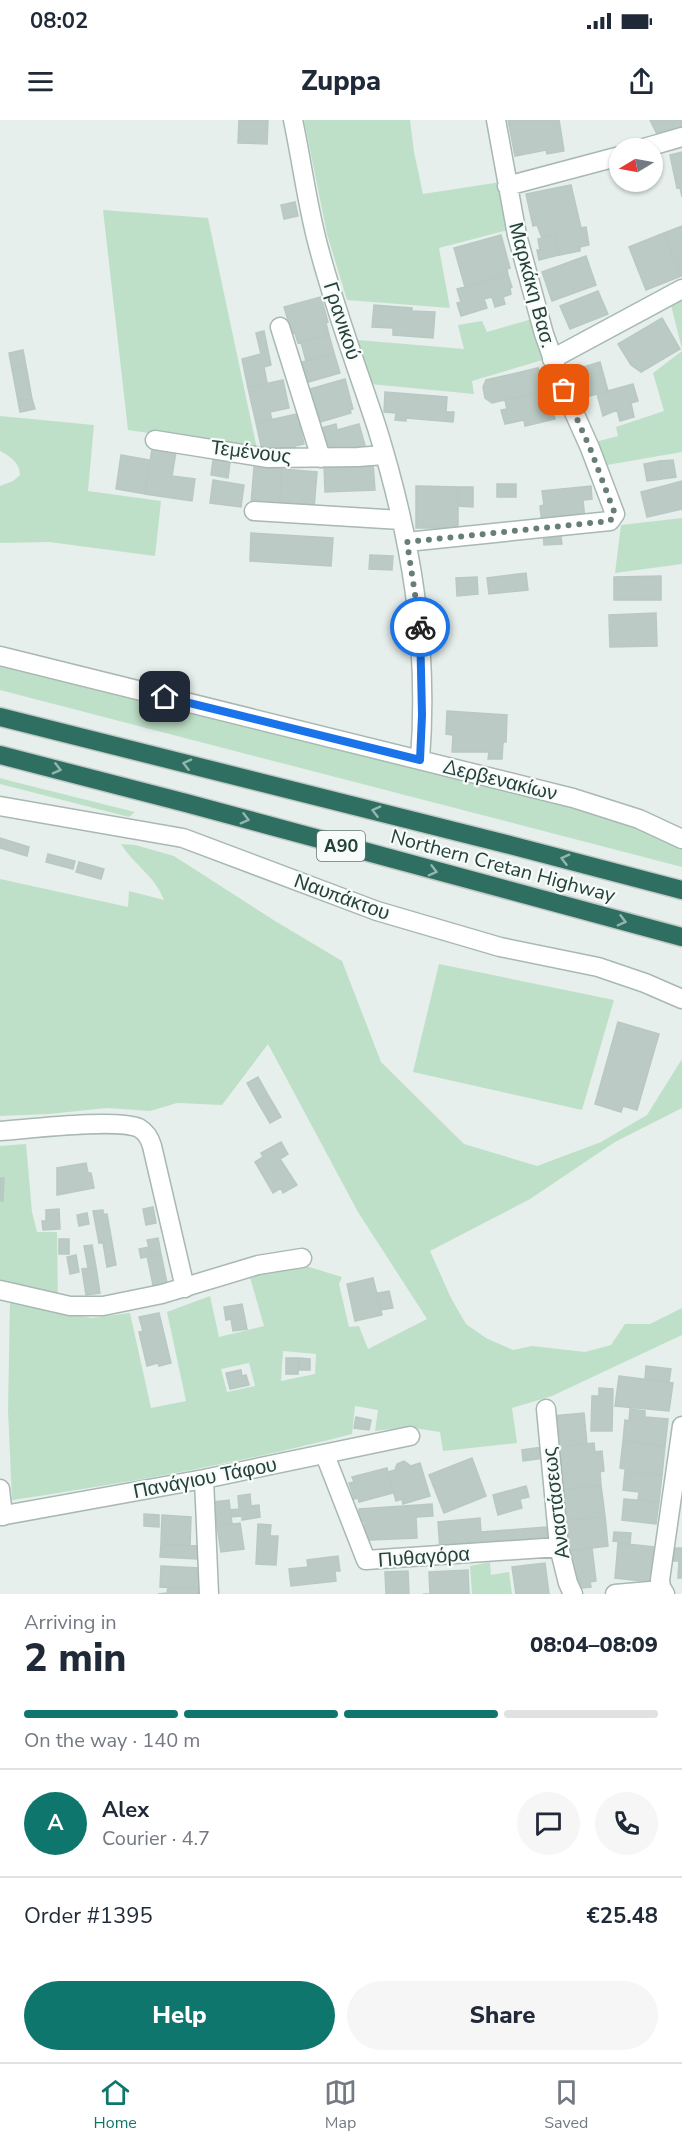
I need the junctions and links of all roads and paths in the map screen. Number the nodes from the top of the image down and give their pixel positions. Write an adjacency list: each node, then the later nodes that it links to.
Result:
1 (293, 120): 11 (street, Γρανικού)
2 (496, 120): 6 (street, Μαρκάκη Βασ.)
3 (682, 137): 4 (street)
4 (663, 142)
5 (609, 159): 6 (street)
6 (507, 186): 9 (street, Μαρκάκη Βασ.)
7 (682, 289): 9 (street)
8 (280, 327): 12 (street)
9 (552, 359): 15 (street, Μαρκάκη Βασ.)
10 (155, 440): 12 (street, Τεμένους)
11 (384, 455): 12 (street, Τεμένους); 14 (street, Γρανικού)
12 (321, 458)
13 (254, 511): 14 (street)
14 (401, 520): 15 (street, Γρανικού)
15 (407, 542): 19 (street, Γρανικού)
16 (0, 656): 19 (street, Δερβενακίων)
17 (0, 717): 22 (highway, Northern Cretan Highway / Α90, one-way to 17)
18 (0, 755): 23 (highway, Northern Cretan Highway / Α90, one-way to 23)
19 (420, 760): 21 (street, Δερβενακίων)
20 (0, 806): 24 (street, Ναυπάκτου)
21 (682, 839)
22 (682, 890)
23 (682, 937)
24 (682, 999)
25 (0, 1131): 27 (street)
26 (302, 1258): 27 (street)
27 (186, 1288): 28 (street)
28 (0, 1290)
29 (546, 1409): 36 (street, Αναστάσεως)
30 (682, 1426): 37 (street)
31 (410, 1436): 32 (street, Πανάγιου Τάφου)
32 (325, 1455): 33 (street, Πανάγιου Τάφου); 36 (street, Πυθαγόρα)
33 (204, 1479): 35 (street, Πανάγιου Τάφου); 38 (street)
34 (0, 1489): 35 (street)
35 (2, 1516)
36 (559, 1547): 39 (street, Αναστάσεως)
37 (664, 1592): 40 (street)
38 (209, 1594)
39 (573, 1594)
40 (615, 1594)

